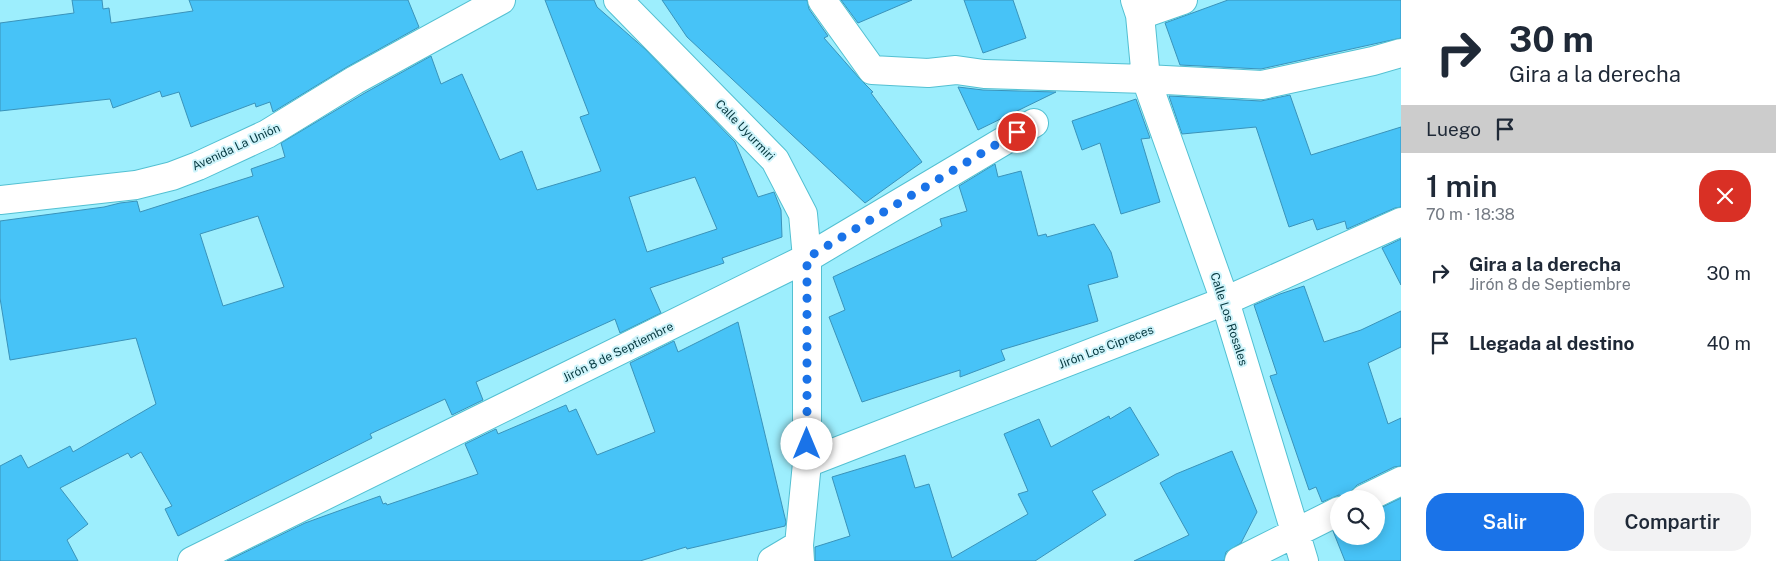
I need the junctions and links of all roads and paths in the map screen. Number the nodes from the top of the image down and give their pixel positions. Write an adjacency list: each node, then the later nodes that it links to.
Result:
1 (501, 0): 9 (street, Avenida La Unión)
2 (618, 0): 11 (street, Calle Uyurmiri)
3 (822, 0): 7 (street)
4 (1183, 0): 5 (street)
5 (1138, 8): 7 (street, Calle Los Rosales)
6 (1401, 52): 7 (street)
7 (1146, 79): 12 (street, Calle Los Rosales)
8 (1034, 123): 11 (street, Jirón 8 de Septiembre)
9 (0, 200)
10 (1401, 222): 12 (street, Jirón Los Cipreces)
11 (807, 258): 13 (street, Calle Uyurmiri); 19 (street, Jirón 8 de Septiembre)
12 (1224, 301): 13 (street, Jirón Los Cipreces); 17 (street, Calle Los Rosales)
13 (807, 463): 18 (street, Calle Uyurmiri)
14 (1401, 480): 15 (street)
15 (1382, 490)
16 (1330, 515): 17 (street)
17 (1295, 532): 21 (street); 22 (street, Calle Los Rosales)
18 (800, 553): 20 (street)
19 (192, 561)
20 (772, 561)
21 (1239, 561)
22 (1304, 561)

